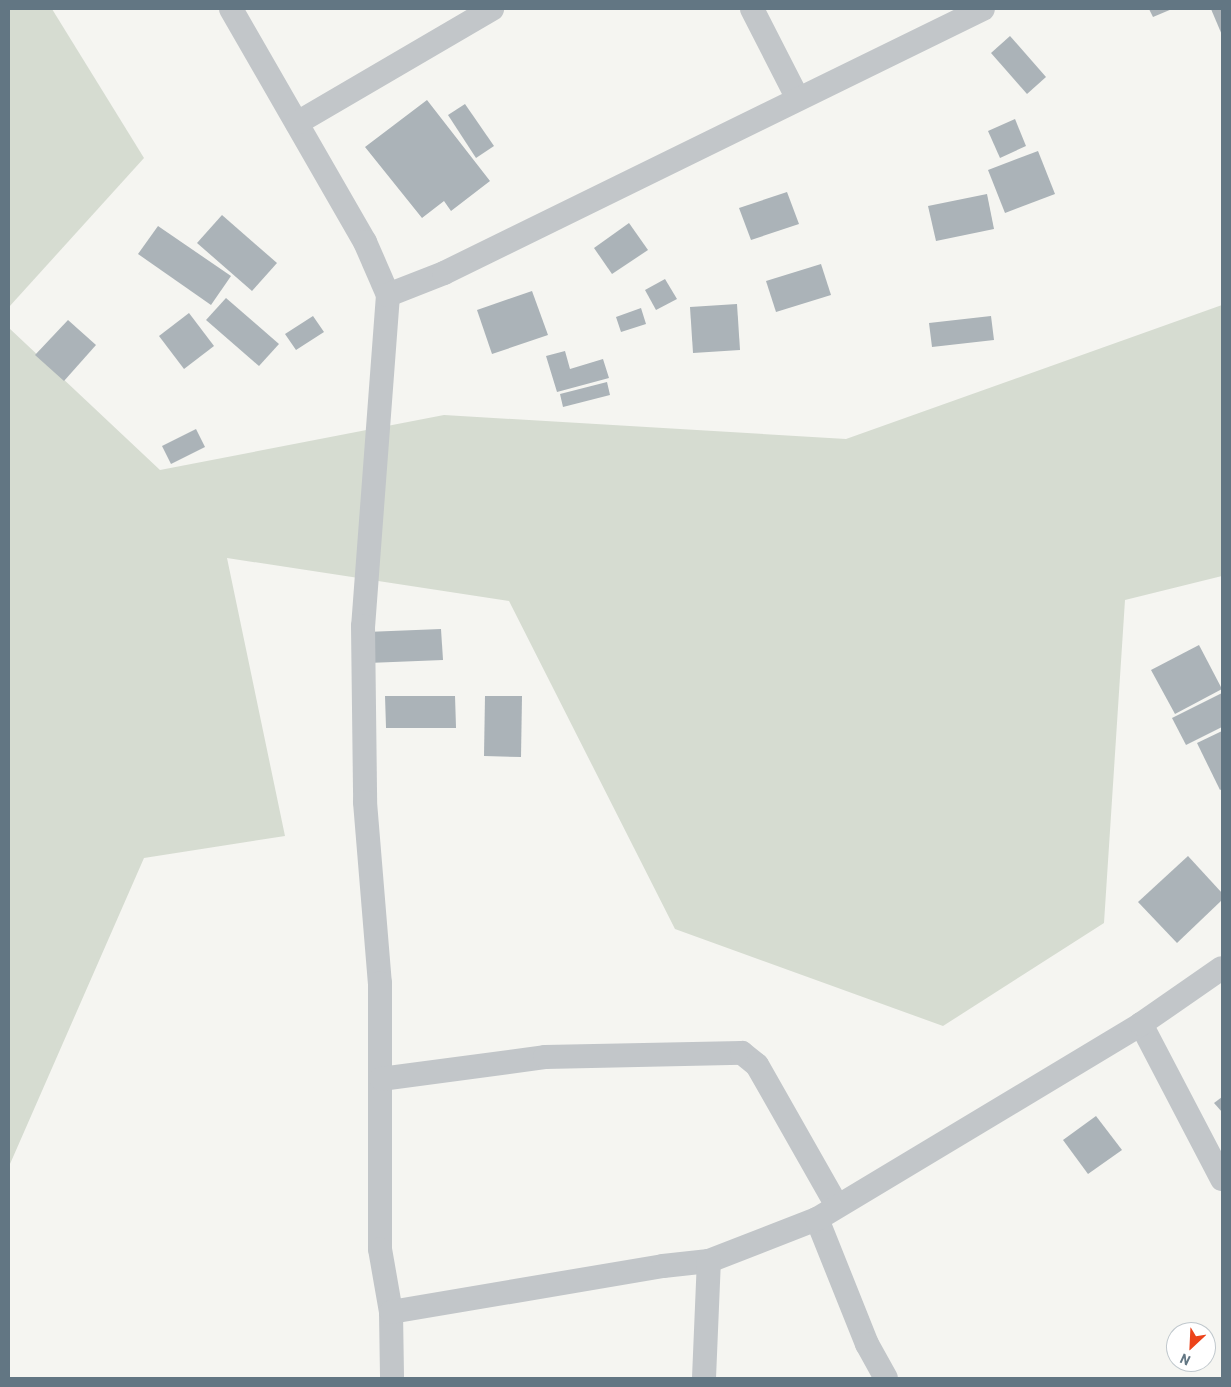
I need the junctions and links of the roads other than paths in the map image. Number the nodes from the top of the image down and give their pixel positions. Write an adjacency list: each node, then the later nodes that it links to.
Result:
1 (231, 9): 6 (street)
2 (492, 9): 6 (street)
3 (752, 9): 5 (street)
4 (983, 9): 5 (street)
5 (798, 99): 7 (street)
6 (297, 123): 7 (street)
7 (388, 294): 10 (street)
8 (1222, 968): 9 (street)
9 (1140, 1024): 11 (street); 12 (street)
10 (381, 1079): 12 (street); 15 (street)
11 (1222, 1179)
12 (837, 1206): 13 (street)
13 (817, 1219): 14 (street); 18 (street)
14 (709, 1261): 15 (street); 17 (street)
15 (391, 1312): 16 (street)
16 (392, 1378)
17 (704, 1378)
18 (886, 1378)

